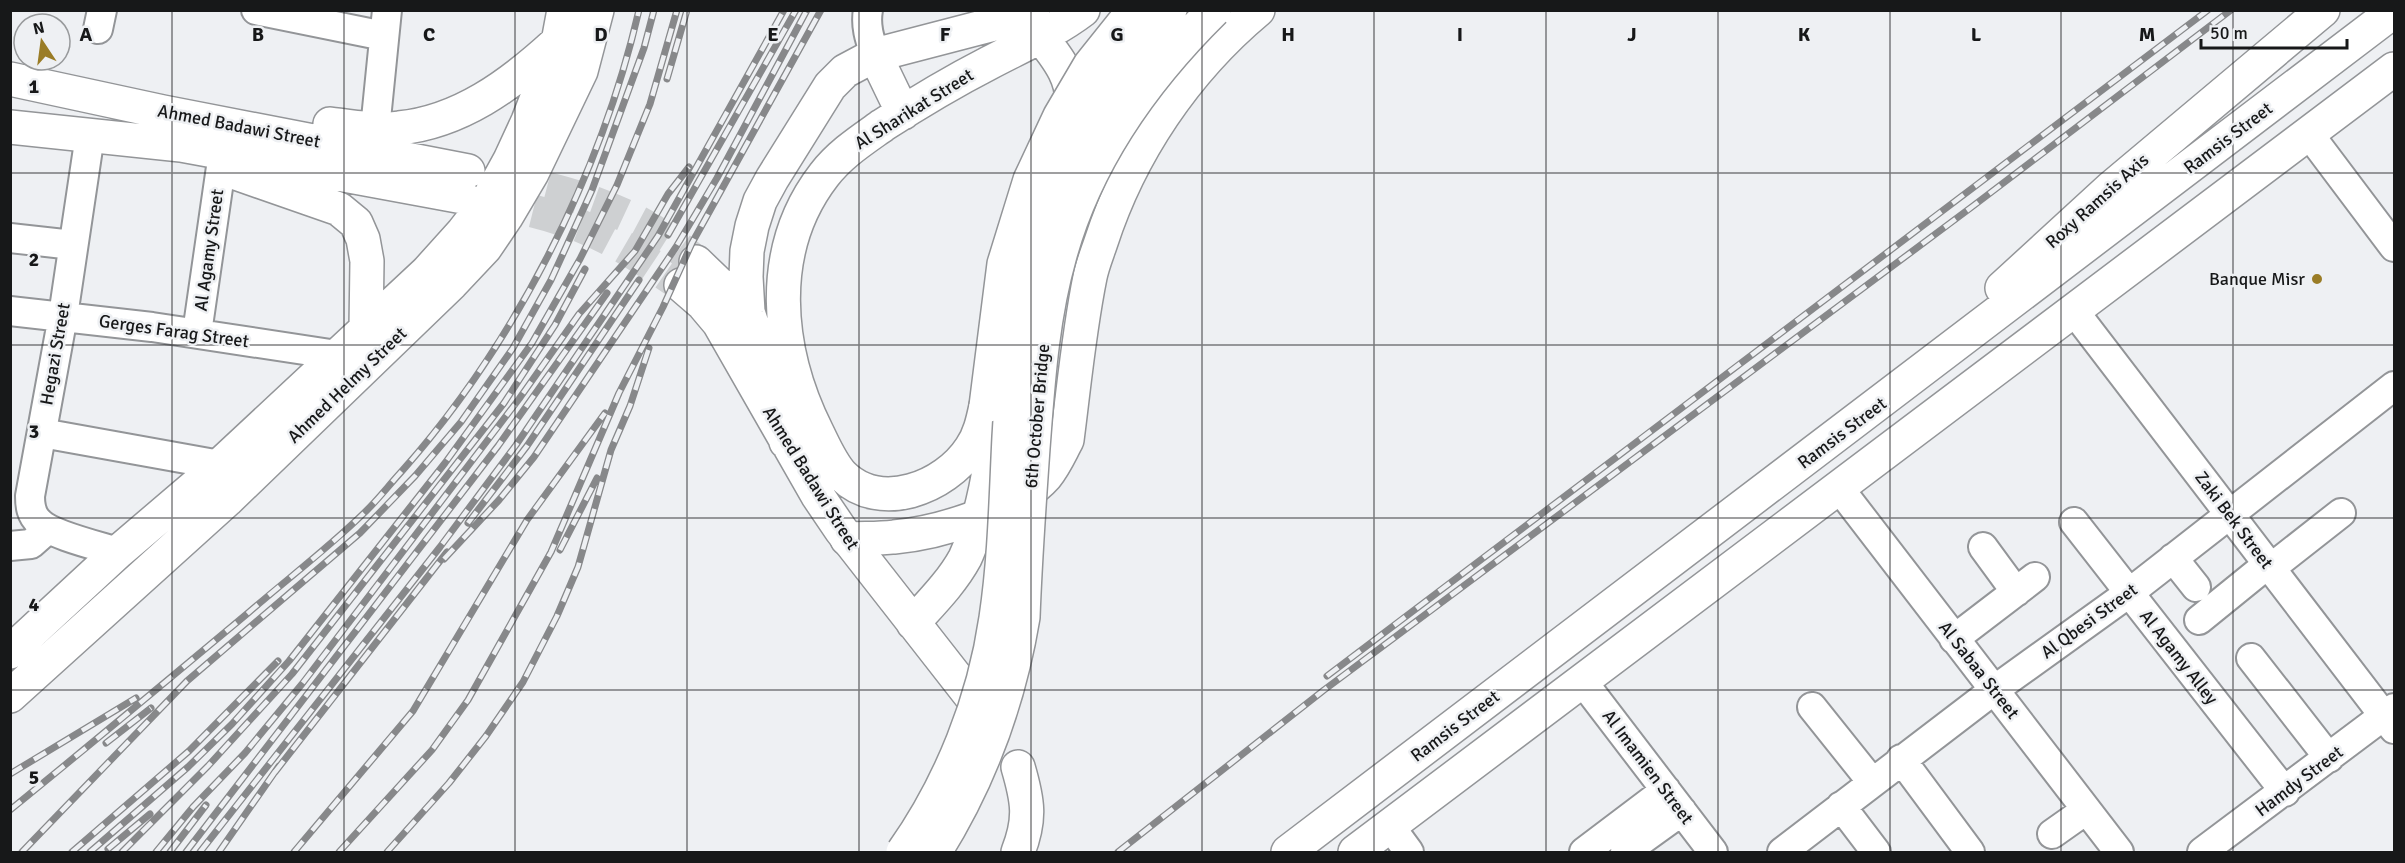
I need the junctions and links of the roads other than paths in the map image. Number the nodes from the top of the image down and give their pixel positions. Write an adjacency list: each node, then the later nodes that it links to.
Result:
1 (256, 10): 14 (street)
2 (564, 10): 15 (main road, Ahmed Helmy Street)
3 (597, 10): 64 (main road, Ahmed Helmy Street)
4 (868, 10): 16 (street)
5 (1083, 10): 13 (main road, Al Sharikat Street)
6 (1134, 10): 20 (main road, Al Sharikat Street, bridge)
7 (1170, 10): 77 (main road, 6th October Bridge, bridge)
8 (1197, 10): 78 (main road, bridge)
9 (1214, 10): 79 (main road, 6th October Bridge, bridge)
10 (1258, 10): 45 (main road)
11 (2323, 10): 38 (main road, Roxy Ramsis Axis)
12 (2394, 11): 38 (main road, Ramsis Street)
13 (1032, 21): 16 (main road, Al Sharikat Street); 20 (main road, Al Sharikat Street); 45 (main road)
14 (385, 23): 22 (street)
15 (558, 42): 22 (main road); 34 (main road, Ahmed Helmy Street)
16 (875, 55): 20 (main road); 32 (main road, Al Sharikat Street)
17 (2394, 69): 23 (main road)
18 (10, 79): 19 (main road, Ahmed Badawi Street)
19 (163, 112): 22 (main road); 25 (main road, Ahmed Badawi Street)
20 (903, 112)
21 (10, 127): 24 (main road, Ahmed Badawi Street)
22 (375, 129)
23 (2309, 134): 29 (street); 31 (main road)
24 (90, 135): 25 (main road, Ahmed Badawi Street); 28 (street, Hegazi Street)
25 (181, 145): 26 (main road)
26 (221, 167): 34 (main road); 35 (street, Al Agamy Street)
27 (10, 238): 28 (street)
28 (73, 245): 33 (street, Hegazi Street)
29 (2394, 248)
30 (10, 311): 33 (street, Gerges Farag Street)
31 (2074, 311): 42 (main road); 43 (street, Zaki Bek Street)
32 (748, 312): 40 (main road, Al Sharikat Street); 40 (main road, Ahmed Badawi Street)
33 (63, 316): 35 (street, Gerges Farag Street); 39 (street, Hegazi Street)
34 (366, 328): 36 (main road, Ahmed Helmy Street)
35 (197, 333): 36 (street, Gerges Farag Street)
36 (337, 355): 41 (main road, Ahmed Helmy Street)
37 (2394, 386): 43 (street, Al Qbesi Street)
38 (1880, 404): 81 (main road, Ramsis Street)
39 (42, 433): 41 (street); 47 (street, Hegazi Street)
40 (786, 442): 48 (main road, Ahmed Badawi Street)
41 (220, 465): 51 (main road, Ahmed Helmy Street)
42 (1839, 488): 58 (street, Al Sabaa Street); 61 (main road)
43 (2230, 513): 52 (street, Al Qbesi Street); 53 (street, Zaki Bek Street)
44 (2341, 513): 53 (street)
45 (978, 517): 48 (main road); 57 (main road)
46 (2074, 522): 55 (street, Al Agamy Alley)
47 (48, 530): 49 (street); 51 (street)
48 (847, 539): 57 (main road, Ahmed Badawi Street)
49 (10, 546)
50 (1983, 547): 58 (street)
51 (118, 552): 59 (main road, Ahmed Helmy Street)
52 (2173, 558): 54 (street); 55 (street, Al Qbesi Street)
53 (2270, 566): 56 (street); 66 (street, Zaki Bek Street)
54 (2196, 587)
55 (2129, 593): 62 (street, Al Qbesi Street); 71 (street, Al Agamy Alley)
56 (2199, 620)
57 (913, 623): 63 (main road, Ahmed Badawi Street)
58 (1954, 639): 62 (street, Al Sabaa Street)
59 (13, 646)
60 (2251, 658): 67 (street)
61 (1583, 682): 72 (street, Al Imamien Street); 75 (main road)
62 (1994, 690): 68 (street, Al Qbesi Street); 74 (street, Al Sabaa Street)
63 (970, 695)
64 (10, 696)
65 (1812, 707): 70 (street)
66 (2391, 718): 67 (street, Hamdy Street)
67 (2329, 758): 71 (street, Hamdy Street)
68 (1901, 759): 70 (street, Al Qbesi Street); 89 (street)
69 (1018, 767): 80 (main road)
70 (1872, 782): 73 (street, Al Qbesi Street)
71 (2285, 792): 91 (street, Hamdy Street)
72 (1674, 800): 84 (street); 85 (street); 86 (street, Al Imamien Street)
73 (1841, 806): 87 (street, Al Qbesi Street); 88 (street)
74 (2086, 810): 76 (street); 90 (street, Al Sabaa Street)
75 (1390, 826): 82 (main road); 83 (street)
76 (2052, 834)
77 (903, 852)
78 (926, 852)
79 (935, 852)
80 (1018, 852)
81 (1288, 852)
82 (1355, 852)
83 (1409, 852)
84 (1584, 852)
85 (1625, 852)
86 (1713, 852)
87 (1782, 852)
88 (1876, 852)
89 (1970, 852)
90 (2119, 852)
91 (2202, 852)

